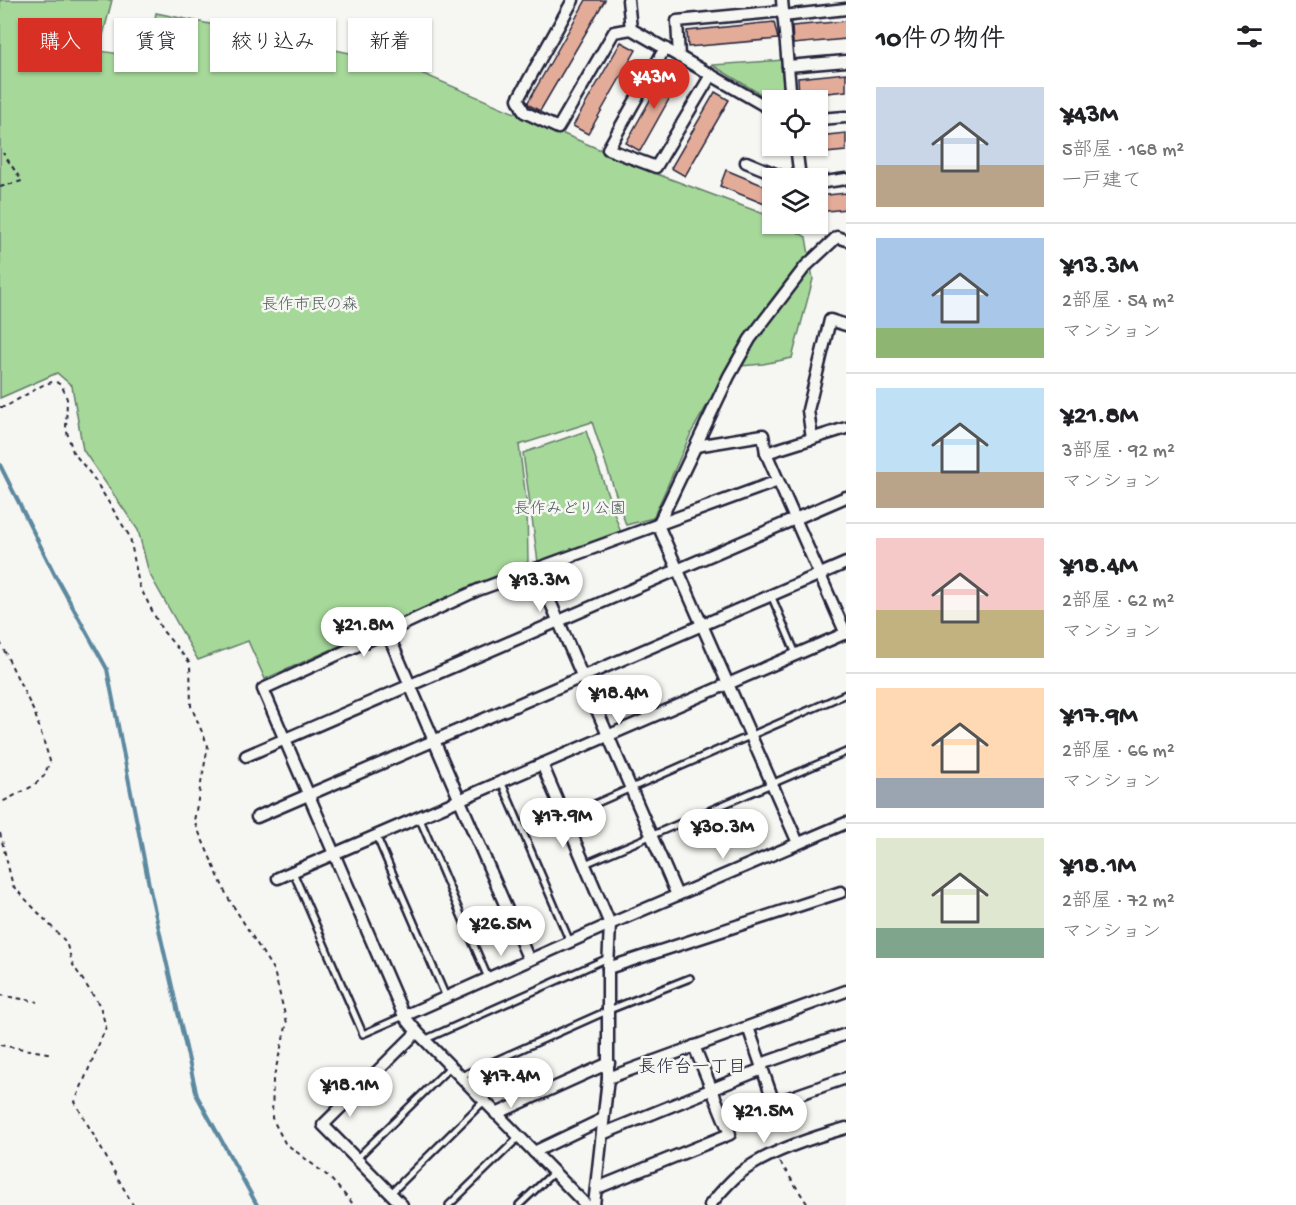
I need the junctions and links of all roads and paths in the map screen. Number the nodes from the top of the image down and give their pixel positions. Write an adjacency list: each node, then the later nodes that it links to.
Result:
1 (573, 0): 5 (street)
2 (628, 0): 5 (street)
3 (783, 9): 4 (street); 7 (street); 9 (street)
4 (846, 9)
5 (631, 29): 6 (street)
6 (665, 48): 7 (street); 10 (street)
7 (679, 57): 10 (street)
8 (846, 61): 9 (street)
9 (788, 66): 11 (street)
10 (711, 75): 12 (street)
11 (790, 90)
12 (762, 104)
13 (846, 117): 14 (street)
14 (828, 118)
15 (3, 153): 20 (path)
16 (746, 162): 17 (street)
17 (762, 169)
18 (846, 179): 19 (street)
19 (828, 182)
20 (0, 187)
21 (846, 240): 26 (street)
22 (846, 325): 25 (street)
23 (0, 407): 112 (path)
24 (846, 428): 25 (street)
25 (812, 439): 27 (street)
26 (696, 446): 27 (street); 31 (street)
27 (766, 453): 28 (street)
28 (778, 481): 30 (street); 31 (street)
29 (846, 497): 30 (street)
30 (795, 519): 34 (street); 35 (street)
31 (658, 525): 33 (street); 34 (street)
32 (846, 563): 35 (street)
33 (536, 568): 37 (street); 39 (street)
34 (678, 570): 37 (street); 38 (street)
35 (819, 574): 36 (street); 40 (street)
36 (771, 595): 38 (street); 42 (lane)
37 (558, 621): 43 (street); 45 (street)
38 (702, 625): 43 (street); 44 (street)
39 (387, 632): 45 (street); 49 (street)
40 (846, 633): 42 (street)
41 (0, 642): 59 (path)
42 (795, 654): 44 (street)
43 (582, 676): 47 (street); 50 (street)
44 (728, 684): 47 (street); 48 (street)
45 (410, 685): 49 (street); 50 (street)
46 (846, 694): 48 (lane)
47 (608, 735): 53 (street); 56 (street)
48 (751, 736): 55 (street); 56 (lane)
49 (284, 739): 52 (street); 57 (street)
50 (434, 740): 57 (street); 58 (street)
51 (846, 752): 55 (lane)
52 (246, 756)
53 (542, 764): 54 (street); 62 (street)
54 (501, 782): 58 (street); 75 (lane)
55 (772, 784): 66 (lane); 67 (street)
56 (631, 788): 62 (lane); 66 (street)
57 (309, 795): 60 (street); 68 (street)
58 (460, 799): 61 (street); 76 (street)
59 (0, 803)
60 (257, 817)
61 (419, 817): 65 (street); 78 (lane)
62 (565, 817): 69 (street)
63 (846, 823): 67 (street)
64 (0, 833): 111 (path)
65 (376, 835): 68 (street); 82 (lane)
66 (651, 836): 69 (lane); 73 (street)
67 (798, 843): 73 (street)
68 (334, 854): 70 (street); 85 (street)
69 (585, 864): 74 (street)
70 (293, 872): 71 (street); 85 (lane)
71 (278, 878)
72 (841, 892): 77 (street)
73 (677, 895): 74 (street)
74 (610, 924): 75 (street); 77 (street)
75 (570, 942): 76 (street)
76 (529, 960): 78 (street)
77 (608, 963): 84 (street); 88 (lane)
78 (488, 978): 82 (street)
79 (690, 978): 84 (lane)
80 (846, 991): 86 (street)
81 (0, 995): 83 (path)
82 (446, 998): 85 (street)
83 (39, 1002)
84 (609, 1010): 92 (street); 95 (lane)
85 (404, 1016): 88 (street)
86 (748, 1027): 90 (street); 94 (street)
87 (846, 1034): 94 (street)
88 (420, 1036): 93 (street); 107 (street)
89 (0, 1045): 91 (path)
90 (694, 1046): 96 (street); 98 (street)
91 (53, 1054)
92 (609, 1063): 96 (street); 100 (street)
93 (450, 1067): 95 (street); 107 (lane)
94 (761, 1067): 97 (street); 98 (street)
95 (460, 1076): 99 (street)
96 (608, 1078): 101 (street)
97 (846, 1078)
98 (712, 1090): 103 (street); 109 (street)
99 (484, 1101): 100 (street); 110 (lane)
100 (496, 1114): 104 (street)
101 (603, 1119): 103 (street); 105 (street)
102 (846, 1128): 106 (street)
103 (602, 1134): 109 (street)
104 (519, 1137): 105 (street); 114 (lane)
105 (534, 1152): 108 (street)
106 (775, 1155): 118 (street); 119 (path)
107 (356, 1159): 110 (street)
108 (554, 1172): 115 (lane); 116 (street)
109 (597, 1188): 117 (street)
110 (391, 1193): 113 (street)
111 (133, 1205)
112 (354, 1205)
113 (402, 1205)
114 (449, 1205)
115 (519, 1205)
116 (586, 1205)
117 (594, 1205)
118 (710, 1205)
119 (808, 1205)

